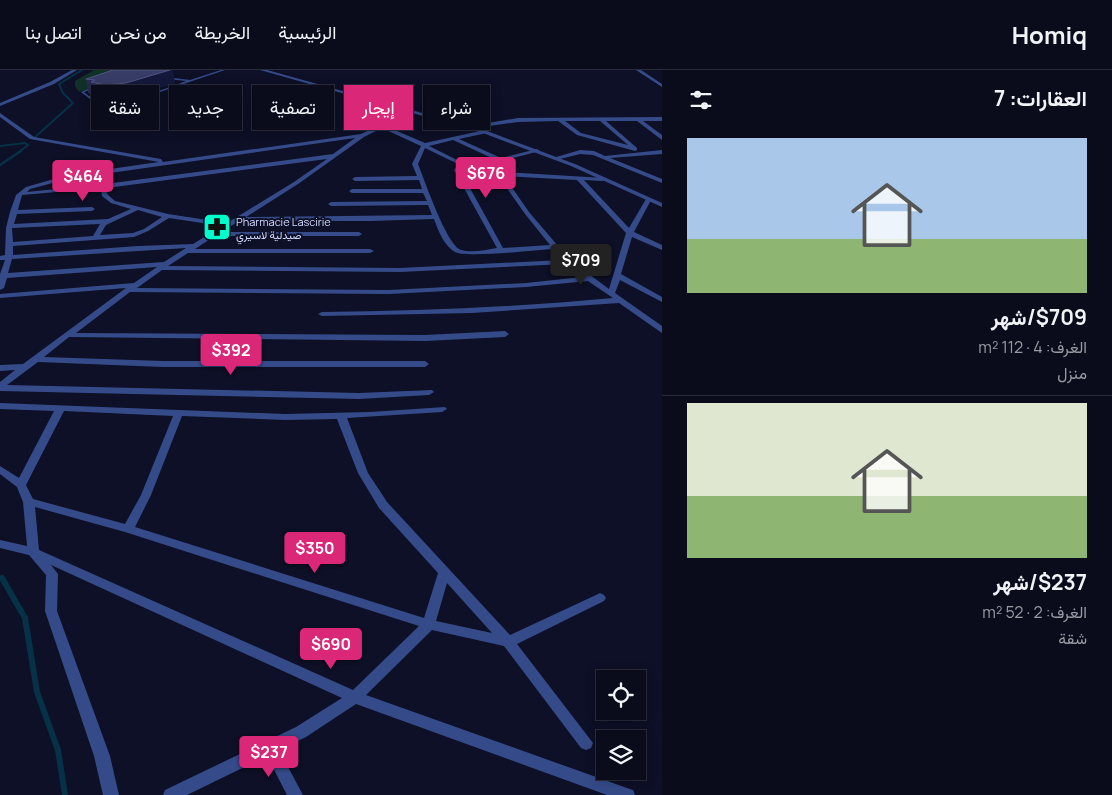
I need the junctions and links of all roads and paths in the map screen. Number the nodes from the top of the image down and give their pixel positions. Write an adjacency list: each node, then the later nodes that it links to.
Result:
1 (75, 70): 14 (street)
2 (207, 70): 6 (lane)
3 (224, 70): 6 (lane)
4 (262, 70): 12 (street)
5 (638, 70): 9 (street)
6 (219, 71): 8 (lane)
7 (164, 78): 8 (lane)
8 (190, 81): 11 (lane)
9 (661, 84)
10 (91, 89): 13 (lane)
11 (159, 90)
12 (344, 92)
13 (91, 99)
14 (0, 105)
15 (0, 115): 37 (street)
16 (662, 119): 19 (street)
17 (560, 120): 18 (street); 20 (street); 29 (street)
18 (602, 120): 19 (street); 29 (street)
19 (640, 120): 27 (street)
20 (490, 123)
21 (374, 130): 25 (street)
22 (391, 130): 28 (street)
23 (478, 130): 24 (street)
24 (485, 132): 26 (street); 30 (street)
25 (362, 136): 33 (street); 37 (street)
26 (454, 138): 28 (street); 36 (street)
27 (662, 138)
28 (424, 145): 38 (street); 40 (street)
29 (635, 149): 32 (street)
30 (537, 151): 35 (street); 36 (street)
31 (662, 152): 32 (street)
32 (641, 153): 34 (street)
33 (336, 156): 45 (street); 58 (street)
34 (605, 156): 35 (street); 44 (street)
35 (556, 158): 43 (street)
36 (499, 159): 38 (street)
37 (167, 162): 48 (street)
38 (468, 165): 39 (street); 73 (street)
39 (501, 174): 41 (street); 69 (street)
40 (421, 178): 42 (street); 47 (street)
41 (578, 178): 43 (street); 63 (street)
42 (355, 179)
43 (602, 179): 49 (street)
44 (662, 181)
45 (105, 186): 48 (street); 53 (street)
46 (352, 191): 47 (street)
47 (426, 191): 50 (street)
48 (19, 195): 55 (street)
49 (648, 200): 52 (street); 63 (street)
50 (431, 203): 51 (street); 57 (street)
51 (331, 204)
52 (661, 204)
53 (101, 205): 54 (street); 55 (street); 60 (street)
54 (138, 208): 56 (street); 59 (street)
55 (13, 212): 62 (street)
56 (168, 216): 61 (street); 66 (street)
57 (437, 217): 58 (street); 73 (street)
58 (238, 219): 61 (street)
59 (111, 221): 60 (street); 67 (street)
60 (66, 223): 62 (street)
61 (229, 225): 64 (street)
62 (10, 226): 68 (street)
63 (630, 233): 72 (street); 79 (street)
64 (214, 234): 65 (street); 71 (street)
65 (359, 234)
66 (129, 235): 67 (street); 70 (street)
67 (96, 237): 68 (street)
68 (9, 244): 76 (street)
69 (555, 247): 73 (street); 77 (street)
70 (126, 248): 71 (street); 76 (street)
71 (190, 248): 74 (street); 78 (street)
72 (662, 248)
73 (501, 250)
74 (370, 251)
75 (0, 258): 76 (street)
76 (9, 258): 80 (street)
77 (567, 262): 78 (street); 81 (street)
78 (164, 266): 80 (street); 83 (street)
79 (617, 275): 84 (street); 87 (street)
80 (2, 276): 82 (street)
81 (590, 278): 83 (street); 84 (street)
82 (0, 288)
83 (134, 288): 85 (street); 91 (street)
84 (612, 292): 86 (street)
85 (0, 296)
86 (622, 300): 88 (street); 89 (street)
87 (662, 300)
88 (322, 314)
89 (662, 330)
90 (505, 334): 91 (street)
91 (70, 335): 92 (street)
92 (37, 359): 93 (street); 94 (street)
93 (425, 364)
94 (27, 366): 95 (street); 96 (street)
95 (0, 368)
96 (0, 387): 97 (street)
97 (429, 392)
98 (0, 406): 99 (street)
99 (60, 409): 101 (street); 104 (street)
100 (442, 409): 102 (street)
101 (178, 414): 102 (street); 106 (street)
102 (341, 416): 109 (street)
103 (0, 469): 104 (street)
104 (21, 485): 105 (street)
105 (29, 502): 106 (street); 108 (street)
106 (128, 529): 111 (street)
107 (0, 544): 108 (street)
108 (31, 551): 113 (street); 116 (street)
109 (444, 573): 111 (street); 112 (street)
110 (600, 598): 112 (street)
111 (429, 624): 112 (street); 113 (street)
112 (508, 642): 114 (street)
113 (355, 697): 115 (street); 119 (street)
114 (586, 743)
115 (270, 747): 117 (street); 118 (street)
116 (111, 795)
117 (171, 795)
118 (295, 795)
119 (627, 795)

